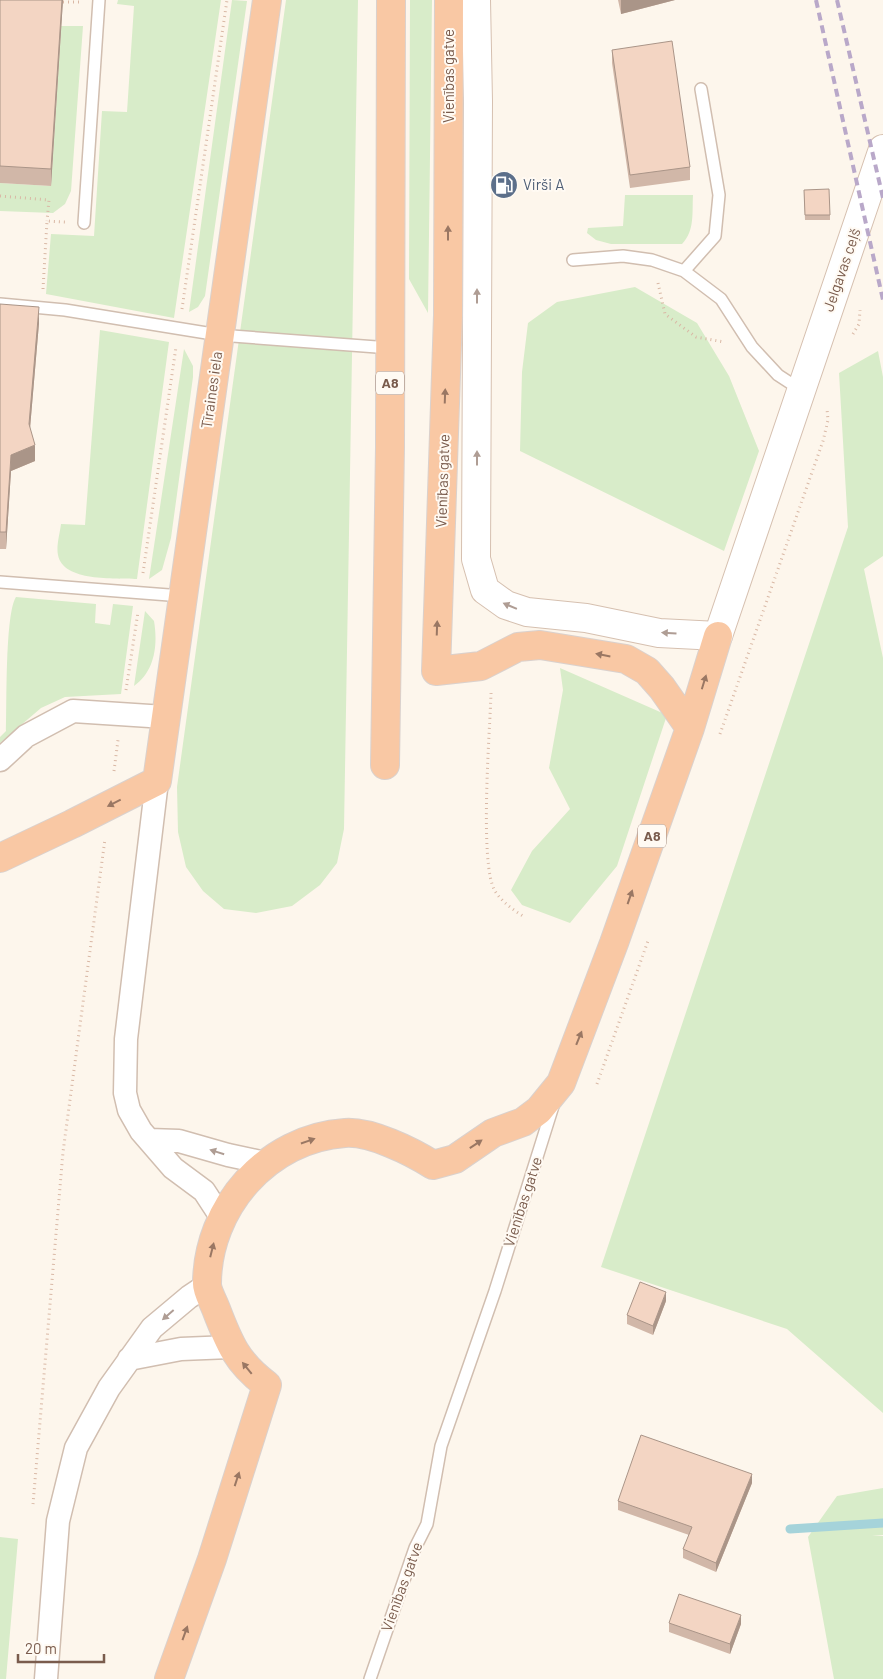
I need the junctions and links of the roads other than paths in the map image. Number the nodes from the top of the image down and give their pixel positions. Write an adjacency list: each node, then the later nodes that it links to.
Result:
1 (99, 0): 8 (lane)
2 (266, 0): 12 (highway, Tīraines iela)
3 (390, 0): 13 (highway, A8)
4 (449, 0): 19 (highway, Vienības gatve, one-way to 4)
5 (476, 0): 17 (main road, Vienības gatve, one-way to 5)
6 (701, 89): 10 (lane)
7 (883, 149): 14 (main road, Jelgavas ceļš)
8 (84, 222)
9 (573, 260): 10 (lane)
10 (684, 271): 14 (lane)
11 (0, 304): 12 (lane)
12 (219, 335): 13 (lane); 16 (highway, Tīraines iela)
13 (391, 348): 21 (highway, A8)
14 (801, 390): 17 (main road, Vienības gatve)
15 (0, 582): 16 (lane)
16 (182, 596): 18 (highway, Tīraines iela)
17 (718, 636): 19 (highway, Vienības gatve / A8, one-way to 17)
18 (165, 717): 20 (street); 22 (highway, Tīraines iela)
19 (690, 728): 24 (highway, Vienības gatve / A8, one-way to 19)
20 (0, 760)
21 (385, 765)
22 (157, 780): 23 (highway, one-way to 23); 25 (street)
23 (0, 858)
24 (561, 1083): 26 (highway, one-way to 24); 33 (lane, Vienības gatve)
25 (149, 1140): 26 (street, one-way to 25); 27 (street)
26 (265, 1163): 27 (highway)
27 (221, 1217): 28 (highway, one-way to 27)
28 (207, 1285): 29 (highway); 30 (street, one-way to 30)
29 (230, 1347): 30 (street); 32 (highway, one-way to 29)
30 (129, 1359): 31 (street)
31 (46, 1679)
32 (169, 1679)
33 (370, 1679)

